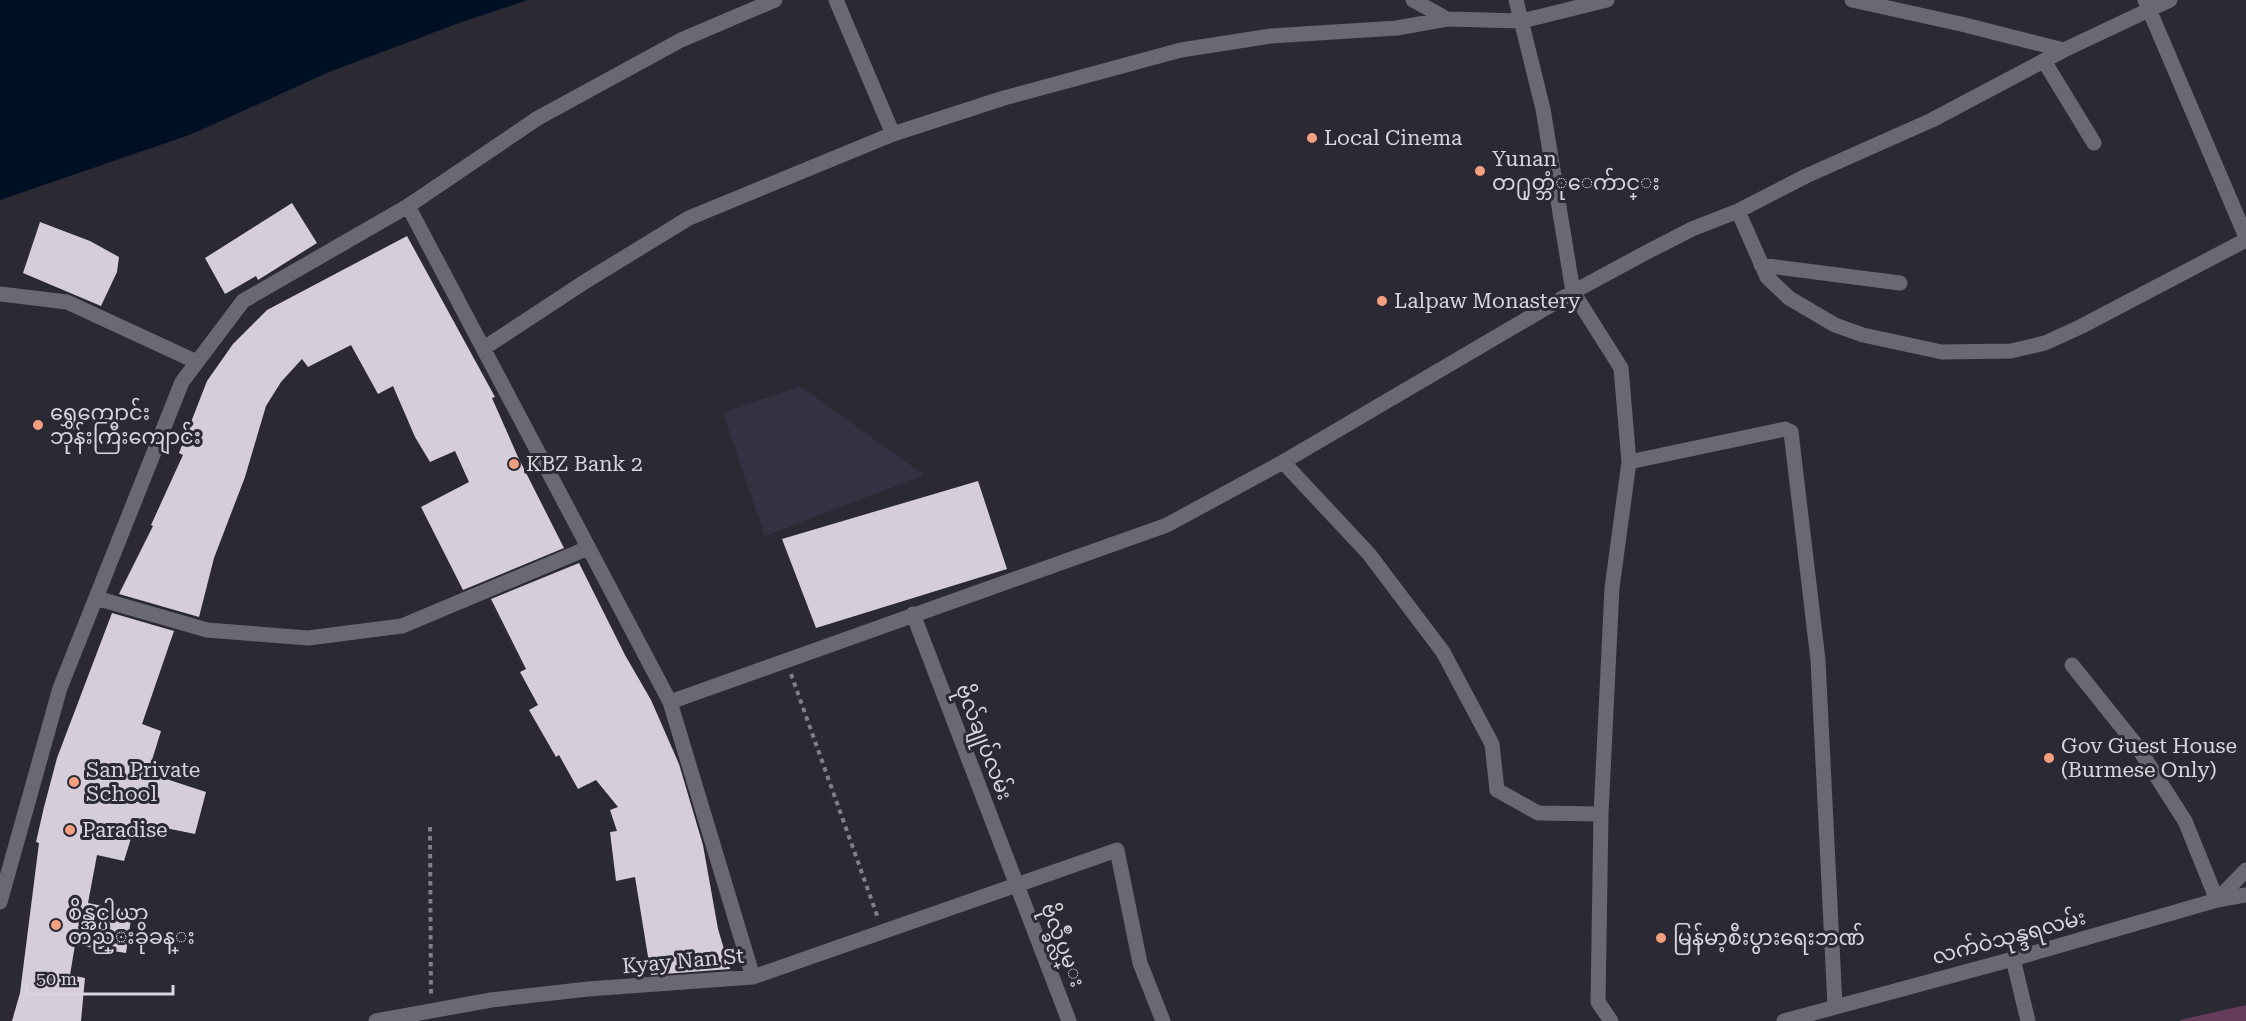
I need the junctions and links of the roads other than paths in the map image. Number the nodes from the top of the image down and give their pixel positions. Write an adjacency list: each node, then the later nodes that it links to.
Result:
1 (775, 0): 15 (street)
2 (836, 0): 13 (street)
3 (1413, 0): 9 (street)
4 (1516, 0): 10 (street)
5 (1607, 0): 10 (street)
6 (1852, 0): 11 (street)
7 (2170, 0): 8 (street)
8 (2147, 5): 11 (street); 17 (street)
9 (1447, 19): 10 (street); 13 (street)
10 (1522, 21): 20 (street)
11 (2064, 50): 12 (street)
12 (2044, 61): 14 (street); 16 (street)
13 (893, 134): 22 (street)
14 (2094, 143)
15 (408, 206): 22 (street); 23 (street)
16 (1738, 211): 18 (street); 20 (street)
17 (2246, 239): 18 (street)
18 (1761, 265): 19 (street)
19 (1900, 283)
20 (1573, 292): 24 (street); 25 (street)
21 (0, 294): 23 (street)
22 (484, 348): 26 (street)
23 (197, 362): 27 (street)
24 (1283, 462): 28 (street); 31 (street)
25 (1629, 462): 31 (street); 39 (street)
26 (588, 548): 27 (street); 30 (street)
27 (96, 598): 36 (street)
28 (913, 614): 30 (street); 33 (street, ဗိုလ်ချုပ်လမ်း)
29 (2072, 665): 35 (street)
30 (670, 702): 38 (street)
31 (1601, 814): 43 (street)
32 (2246, 870): 35 (street)
33 (1016, 884): 38 (street, Kyay Nan St); 41 (street, ဗိုလ္ခ်ဳပ္လမ္း); 42 (street, Kyay Nan St)
34 (2246, 895): 35 (street, လက်ဝဲသုန္ဒရလမ်း)
35 (2217, 900): 37 (street, လက်ဝဲသုန္ဒရလမ်း)
36 (0, 902)
37 (2013, 959): 39 (street, လက်ဝဲသုန္ဒရလမ်း); 45 (street)
38 (753, 977): 40 (street, Kyay Nan St)
39 (1835, 1006): 44 (street, လက်ဝဲသုန္ဒရလမ်း)
40 (376, 1021)
41 (1070, 1021)
42 (1163, 1021)
43 (1611, 1021)
44 (1784, 1021)
45 (2028, 1021)

